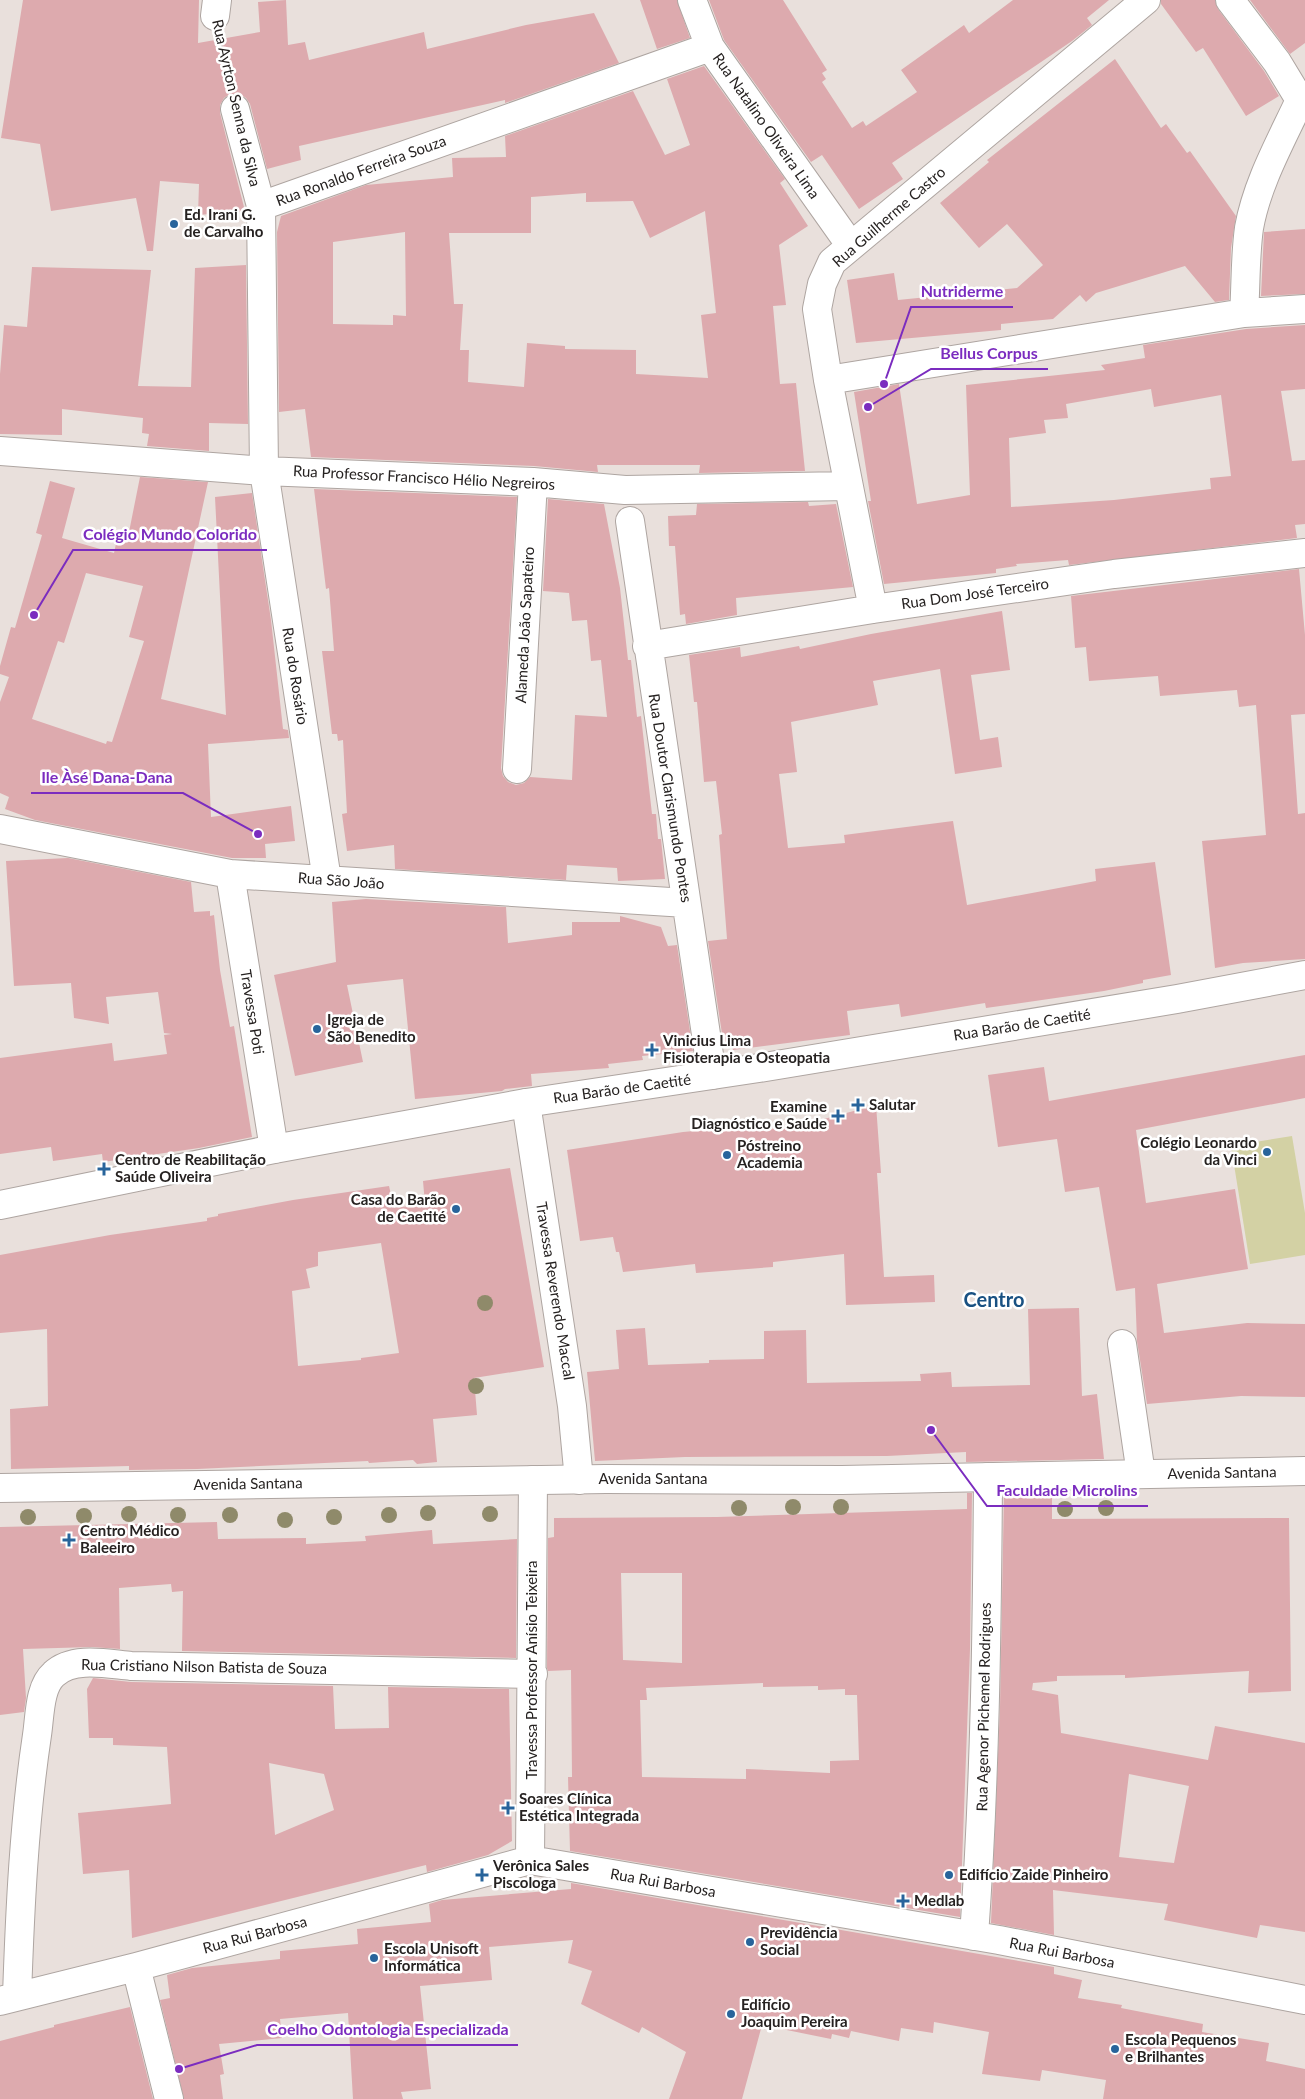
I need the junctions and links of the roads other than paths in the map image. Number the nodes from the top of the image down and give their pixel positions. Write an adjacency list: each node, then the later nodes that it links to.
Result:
1 (692, 0): 4 (street, Rua Natalino Oliveira Lima)
2 (1146, 0): 7 (street, Rua Guilherme Castro)
3 (1230, 0): 9 (street)
4 (710, 47): 6 (street, Rua Ronaldo Ferreira Souza); 7 (street, Rua Natalino Oliveira Lima)
5 (235, 110): 6 (street, Rua Ayrton Senna da Silva)
6 (261, 206): 12 (street, Rua Ronaldo Ferreira Souza)
7 (851, 246): 10 (street, Rua Guilherme Castro)
8 (1305, 309): 9 (street)
9 (1244, 313): 10 (street)
10 (828, 380): 14 (street, Rua Guilherme Castro)
11 (0, 451): 12 (street, Rua Professor Francisco Hélio Negreiros)
12 (264, 471): 13 (street, Rua Professor Francisco Hélio Negreiros); 22 (street, Rua do Rosário)
13 (533, 482): 14 (street, Rua Professor Francisco Hélio Negreiros); 19 (street, Alameda João Sapateiro)
14 (848, 486): 17 (street, Rua Guilherme Castro)
15 (630, 521): 18 (street, Rua Doutor Clarismundo Pontes)
16 (1305, 553): 17 (street, Rua Dom José Terceiro)
17 (873, 609): 18 (street, Rua Dom José Terceiro)
18 (647, 646): 23 (street, Rua Doutor Clarismundo Pontes)
19 (517, 769)
20 (0, 829): 21 (street, Rua São João)
21 (230, 874): 22 (street, Rua São João); 27 (street, Travessa Poti)
22 (327, 880): 23 (street, Rua São João)
23 (686, 903): 25 (street, Rua Doutor Clarismundo Pontes)
24 (1305, 975): 25 (street, Rua Barão de Caetité)
25 (712, 1075): 26 (street, Rua Barão de Caetité)
26 (526, 1103): 27 (street, Rua Barão de Caetité); 34 (street, Travessa Reverendo Maccal)
27 (274, 1149): 28 (street, Rua Barão de Caetité)
28 (0, 1205)
29 (1122, 1344): 31 (street)
30 (1305, 1472): 31 (street, Avenida Santana)
31 (1141, 1474): 32 (street, Avenida Santana)
32 (988, 1477): 34 (street, Avenida Santana); 38 (street, Rua Agenor Pichemel Rodrigues)
33 (533, 1480): 34 (street, Avenida Santana); 35 (street, Avenida Santana); 36 (street, Travessa Professor Anísio Teixeira)
34 (579, 1480)
35 (0, 1488)
36 (533, 1674): 37 (street, Travessa Professor Anísio Teixeira); 40 (street, Rua Cristiano Nilson Batista de Souza)
37 (530, 1860): 38 (street, Rua Rui Barbosa); 39 (street, Rua Rui Barbosa)
38 (974, 1936): 41 (street, Rua Rui Barbosa)
39 (136, 1967): 40 (street, Rua Rui Barbosa); 42 (street)
40 (9, 1999)
41 (1305, 2000)
42 (169, 2099)

